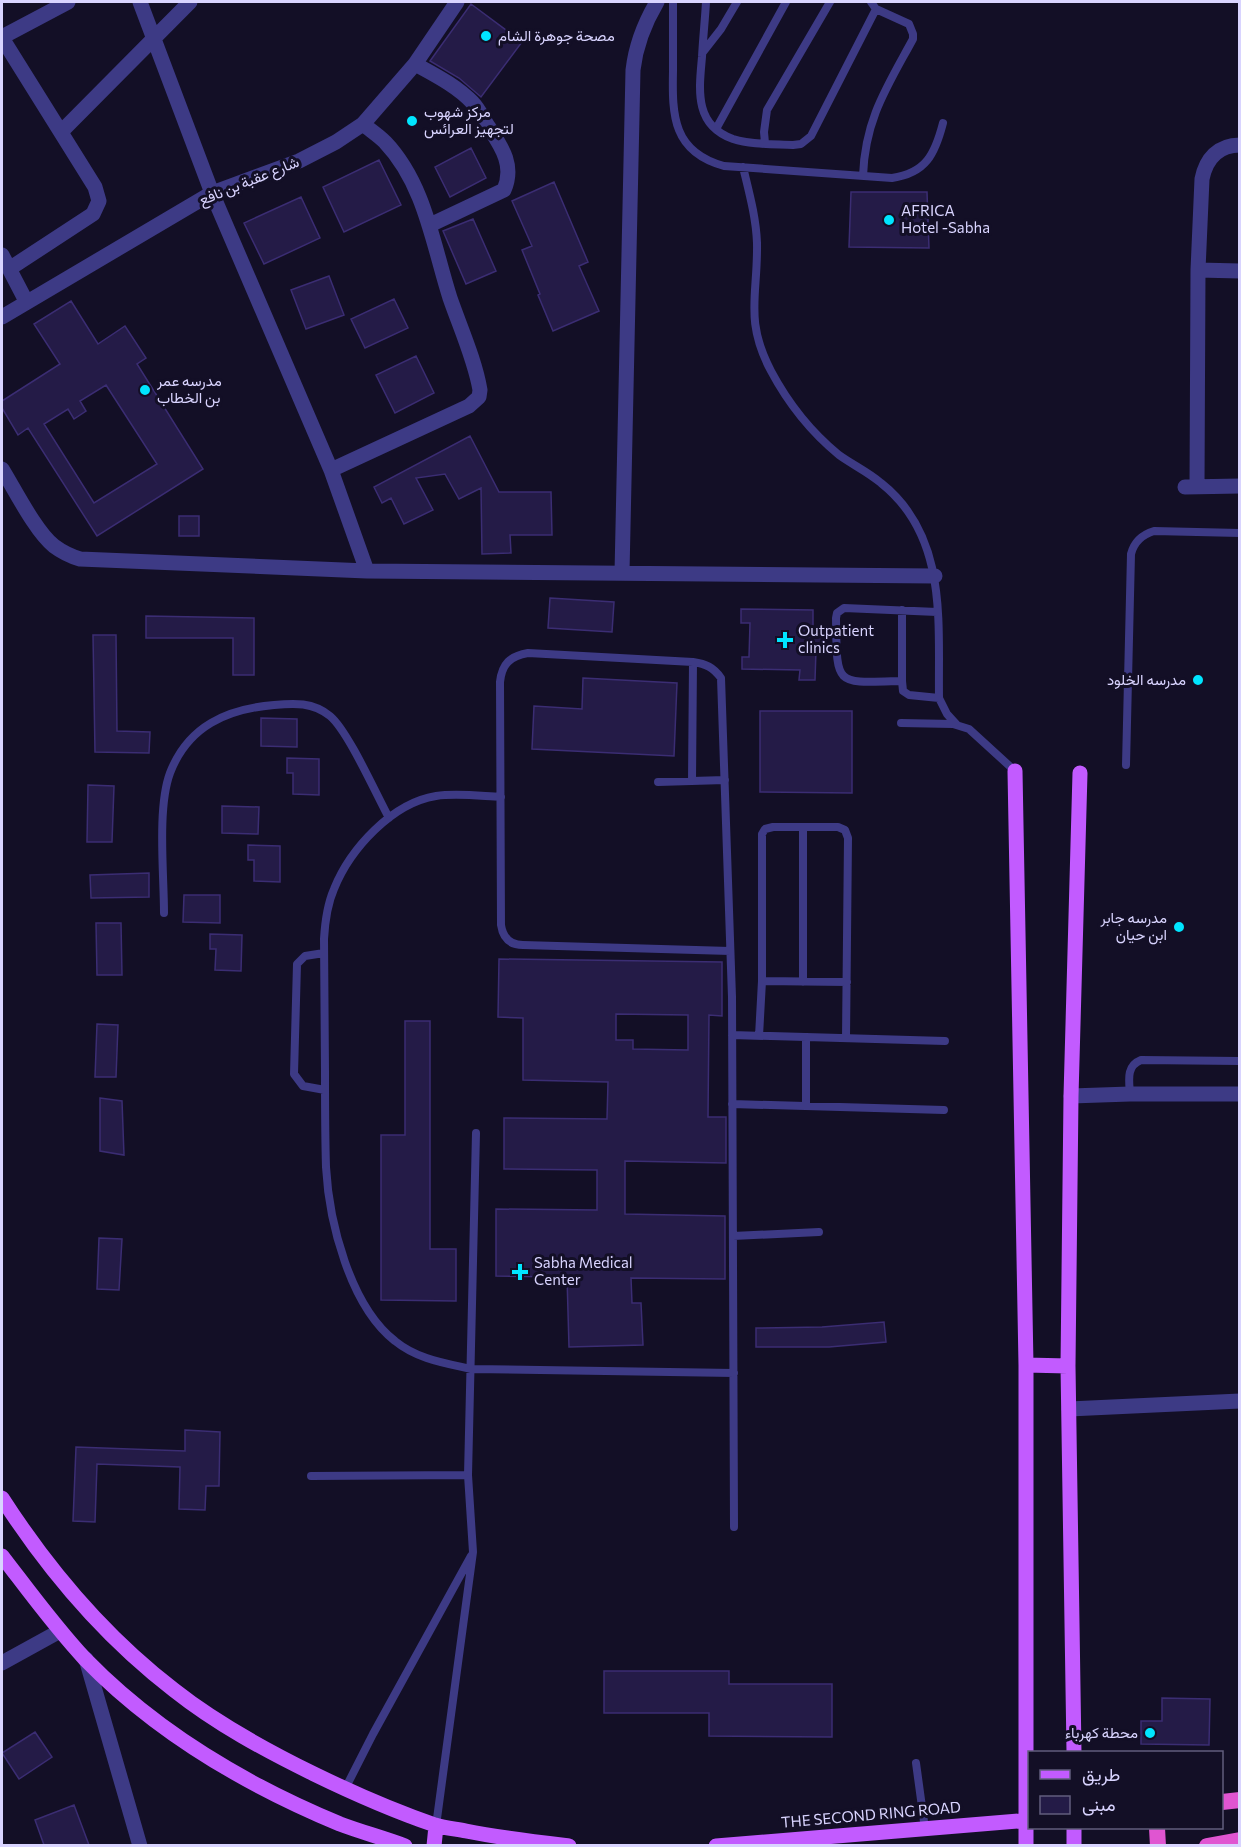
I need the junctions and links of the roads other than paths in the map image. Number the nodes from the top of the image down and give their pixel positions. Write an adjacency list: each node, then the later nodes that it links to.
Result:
1 (68, 2): 12 (street)
2 (140, 2): 13 (street)
3 (190, 2): 13 (street)
4 (457, 2): 15 (street, شارع عقبة بن نافع)
5 (657, 2): 37 (street)
6 (673, 2): 22 (lane)
7 (706, 2): 14 (lane)
8 (737, 2): 14 (lane)
9 (786, 2): 18 (lane)
10 (830, 2): 20 (lane)
11 (874, 5): 20 (lane); 23 (lane)
12 (2, 38): 19 (street)
13 (153, 39): 19 (street); 24 (street)
14 (702, 52): 18 (lane)
15 (415, 64): 17 (street, شارع عقبة بن نافع); 25 (street)
16 (943, 123): 23 (lane)
17 (363, 124): 24 (street, شارع عقبة بن نافع); 25 (street)
18 (716, 129): 20 (lane)
19 (61, 132): 27 (street)
20 (765, 143)
21 (1239, 145): 28 (street)
22 (742, 167): 23 (lane); 38 (lane)
23 (863, 176)
24 (212, 193): 30 (street, شارع عقبة بن نافع); 33 (street)
25 (430, 225): 33 (street)
26 (2, 255): 27 (street)
27 (9, 269): 30 (street)
28 (1198, 270): 29 (street); 34 (street)
29 (1239, 271)
30 (27, 301): 31 (street, شارع عقبة بن نافع)
31 (2, 317)
32 (2, 469): 36 (street)
33 (331, 470): 36 (street)
34 (1239, 486)
35 (1239, 533): 46 (lane)
36 (367, 571): 37 (street)
37 (622, 573): 38 (street)
38 (935, 576): 40 (lane)
39 (902, 610): 40 (lane); 42 (lane); 42 (lane)
40 (937, 612): 43 (lane)
41 (693, 662): 49 (lane); 50 (lane); 52 (lane)
42 (902, 681): 43 (lane)
43 (939, 698): 45 (lane)
44 (901, 723): 45 (lane)
45 (957, 725): 47 (lane)
46 (1126, 765)
47 (1015, 771): 77 (main road)
48 (1080, 773): 70 (main road)
49 (725, 780): 50 (lane); 56 (lane)
50 (692, 781): 51 (lane)
51 (658, 782)
52 (501, 797): 53 (lane); 56 (lane)
53 (389, 818): 55 (lane); 57 (lane)
54 (803, 827): 58 (lane); 59 (lane); 60 (lane)
55 (164, 913)
56 (729, 951): 61 (lane)
57 (324, 953): 67 (lane); 67 (lane)
58 (762, 981): 59 (lane); 62 (lane)
59 (803, 982): 60 (lane)
60 (847, 982): 64 (lane)
61 (732, 1035): 62 (lane); 71 (lane)
62 (759, 1036): 63 (lane)
63 (806, 1037): 64 (lane); 72 (lane)
64 (846, 1038): 65 (lane)
65 (945, 1041)
66 (1239, 1061): 68 (lane)
67 (325, 1090): 79 (lane)
68 (1130, 1094): 69 (street); 70 (street)
69 (1239, 1094)
70 (1071, 1096): 78 (main road)
71 (732, 1104): 72 (lane); 76 (lane)
72 (806, 1106): 73 (lane)
73 (944, 1110)
74 (476, 1133): 79 (lane)
75 (819, 1232): 76 (lane)
76 (733, 1236): 80 (lane)
77 (1026, 1365): 78 (main road); 97 (main road)
78 (1068, 1366): 82 (main road)
79 (471, 1369): 80 (lane); 83 (lane)
80 (734, 1373): 86 (lane)
81 (1239, 1401): 82 (street)
82 (1069, 1409): 92 (main road)
83 (468, 1475): 84 (lane); 87 (lane)
84 (312, 1476)
85 (2, 1498): 94 (main road)
86 (734, 1527)
87 (473, 1552): 94 (lane); 98 (lane)
88 (2, 1556): 89 (main road)
89 (60, 1630): 90 (main road); 91 (street)
90 (86, 1659): 103 (street); 104 (main road)
91 (2, 1663)
92 (1074, 1751)
93 (916, 1763): 99 (lane)
94 (345, 1790): 98 (main road)
95 (1239, 1800): 96 (highway)
96 (1223, 1802)
97 (1028, 1821): 99 (main road, THE SECOND RING ROAD); 108 (main road)
98 (436, 1826): 105 (main road); 106 (main road)
99 (925, 1829): 107 (main road, THE SECOND RING ROAD)
100 (1074, 1829): 109 (main road)
101 (1157, 1829): 110 (highway)
102 (1239, 1840): 111 (highway)
103 (140, 1845)
104 (405, 1845)
105 (434, 1845)
106 (569, 1845)
107 (716, 1845)
108 (1026, 1845)
109 (1074, 1845)
110 (1158, 1845)
111 (1207, 1845)

